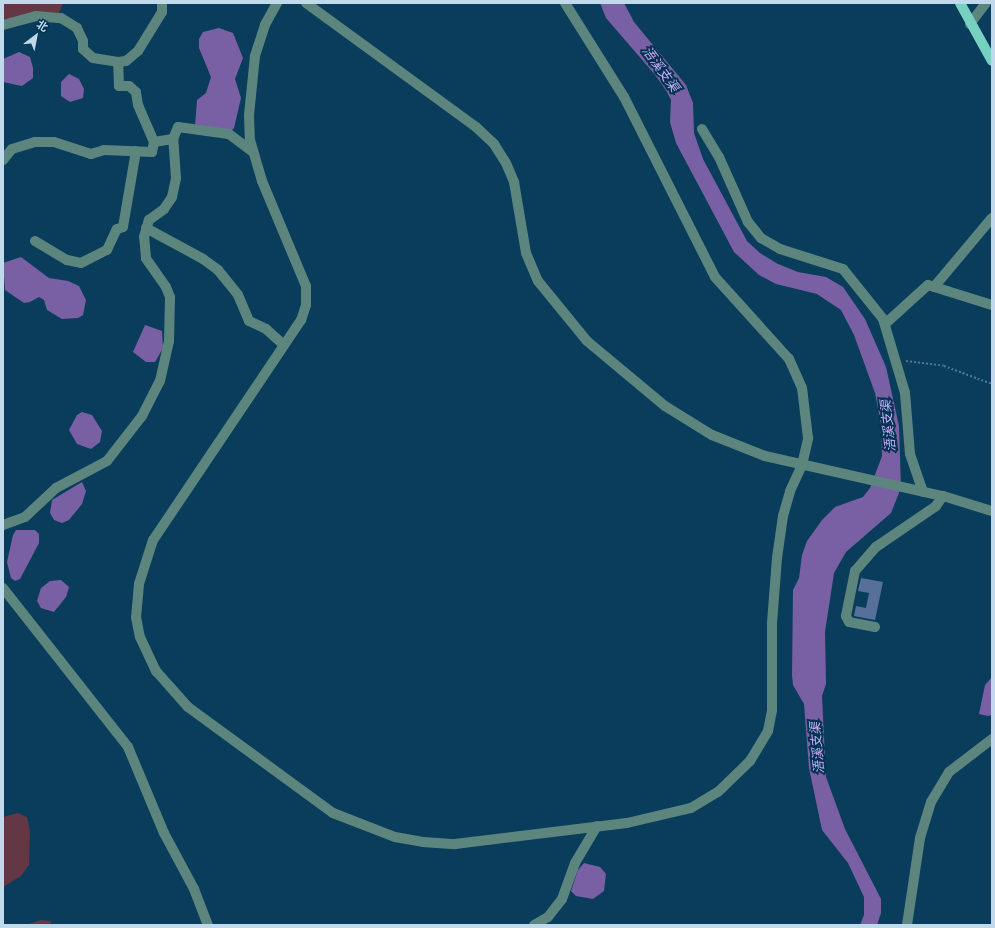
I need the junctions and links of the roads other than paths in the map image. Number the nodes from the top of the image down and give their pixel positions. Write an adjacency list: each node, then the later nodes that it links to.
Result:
1 (162, 3): 10 (street)
2 (277, 3): 15 (street)
3 (306, 3): 24 (street)
4 (565, 3): 24 (street)
5 (960, 3): 7 (main road)
6 (986, 3): 7 (street)
7 (970, 24): 9 (main road)
8 (3, 25): 10 (street)
9 (992, 61)
10 (118, 62): 13 (street)
11 (702, 129): 22 (street)
12 (173, 139): 13 (street); 15 (street); 18 (street)
13 (154, 142): 14 (street)
14 (136, 151): 16 (street); 19 (street)
15 (252, 152): 23 (street)
16 (3, 160)
17 (992, 218): 20 (street)
18 (146, 228): 23 (street); 28 (street)
19 (35, 242)
20 (934, 287): 21 (street); 22 (street)
21 (992, 305)
22 (886, 324): 25 (street)
23 (284, 345): 32 (street)
24 (802, 465): 25 (street); 32 (street)
25 (921, 491): 26 (street)
26 (943, 496): 27 (street); 30 (street)
27 (992, 511)
28 (3, 525)
29 (3, 588): 33 (street)
30 (874, 627)
31 (992, 739): 35 (street)
32 (597, 826): 34 (street)
33 (208, 925)
34 (534, 925)
35 (907, 925)

